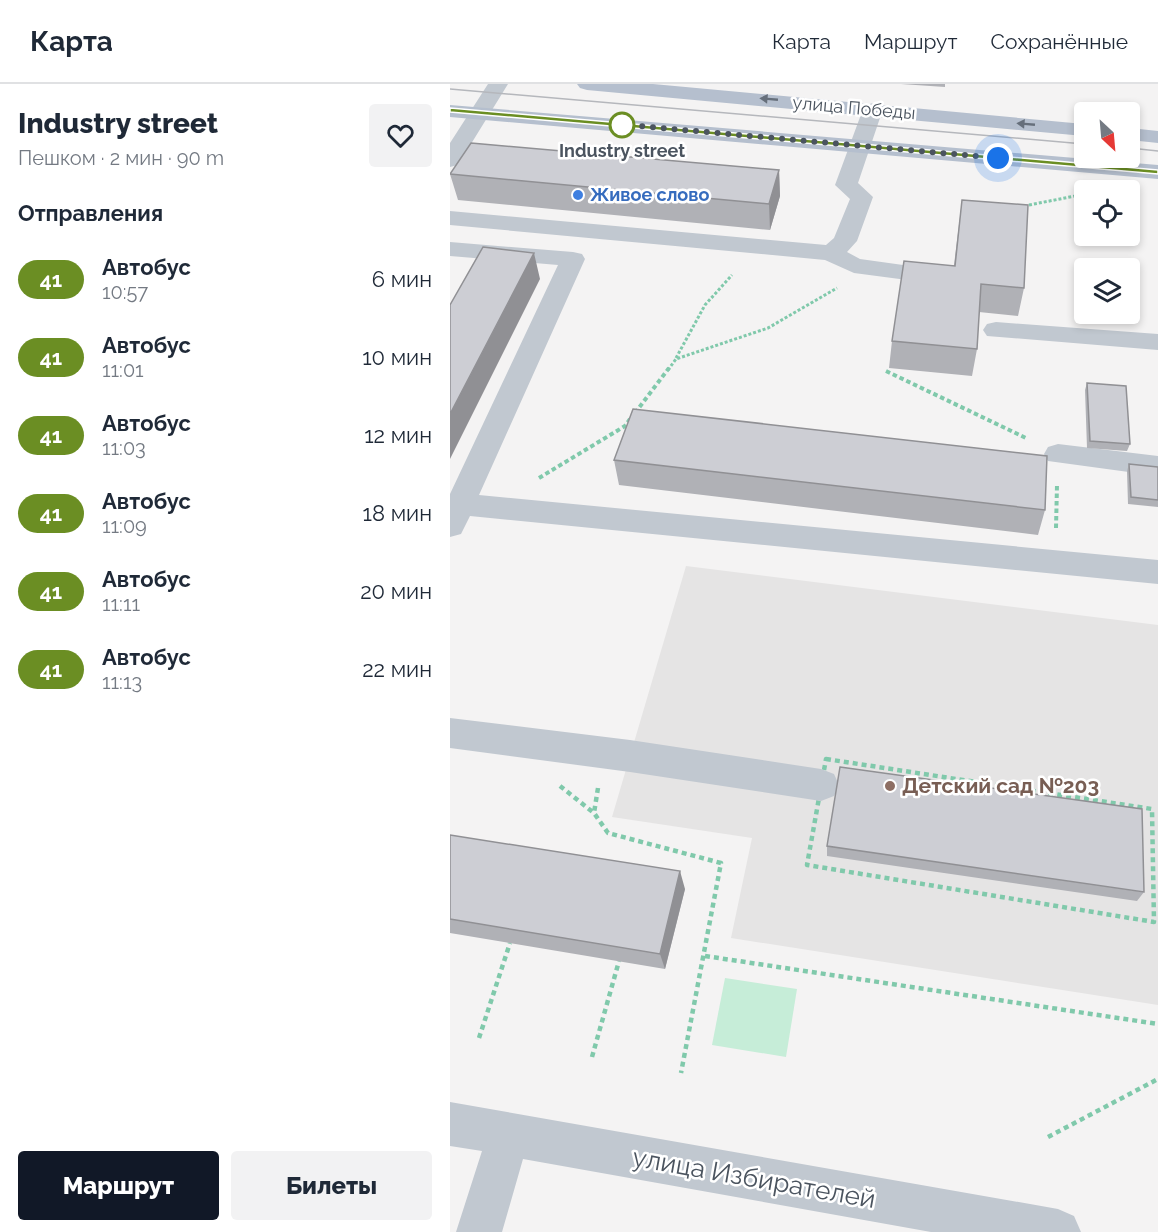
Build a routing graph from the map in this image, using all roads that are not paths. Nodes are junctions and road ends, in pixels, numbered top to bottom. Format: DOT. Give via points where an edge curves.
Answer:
graph roads {
  1 [pos="498,84"];
  2 [pos="587,84"];
  3 [pos="873,109"];
  4 [pos="450,111"];
  5 [pos="480,113"];
  6 [pos="1074,129"];
  7 [pos="1140,135"];
  8 [pos="1158,137"];
  9 [pos="860,146"];
  10 [pos="450,160"];
  11 [pos="1158,172"];
  12 [pos="450,218"];
  13 [pos="450,249"];
  14 [pos="831,253"];
  15 [pos="930,275"];
  16 [pos="996,330"];
  17 [pos="1158,342"];
  18 [pos="1058,454"];
  19 [pos="1158,466"];
  20 [pos="455,515"];
  21 [pos="1158,572"];
  22 [pos="450,733"];
  23 [pos="821,785"];
  24 [pos="450,1124"];
  25 [pos="509,1134"];
  26 [pos="479,1232"];
  27 [pos="1058,1232"];
  1 -- 5 [label="street"];
  3 -- 2 [label="main road, улица Победы, one-way"];
  6 -- 3 [label="main road, улица Победы, one-way"];
  3 -- 9 [label="street"];
  4 -- 5 [label="main road, улица Победы"];
  5 -- 9 [label="main road, улица Победы"];
  5 -- 10 [label="street"];
  7 -- 8 [label="main road"];
  9 -- 11 [label="main road, улица Победы"];
  9 -- 14 [label="street" via="846,184 862,197 845,241"];
  12 -- 14 [label="street"];
  13 -- 20 [label="street" via="573,259"];
  14 -- 15 [label="street" via="854,266"];
  16 -- 17 [label="street"];
  18 -- 19 [label="street"];
  20 -- 21 [label="street" via="493,507"];
  22 -- 23 [label="street"];
  24 -- 25 [label="street, улица Избирателей"];
  25 -- 26 [label="street"];
  25 -- 27 [label="street, улица Избирателей"];
}
